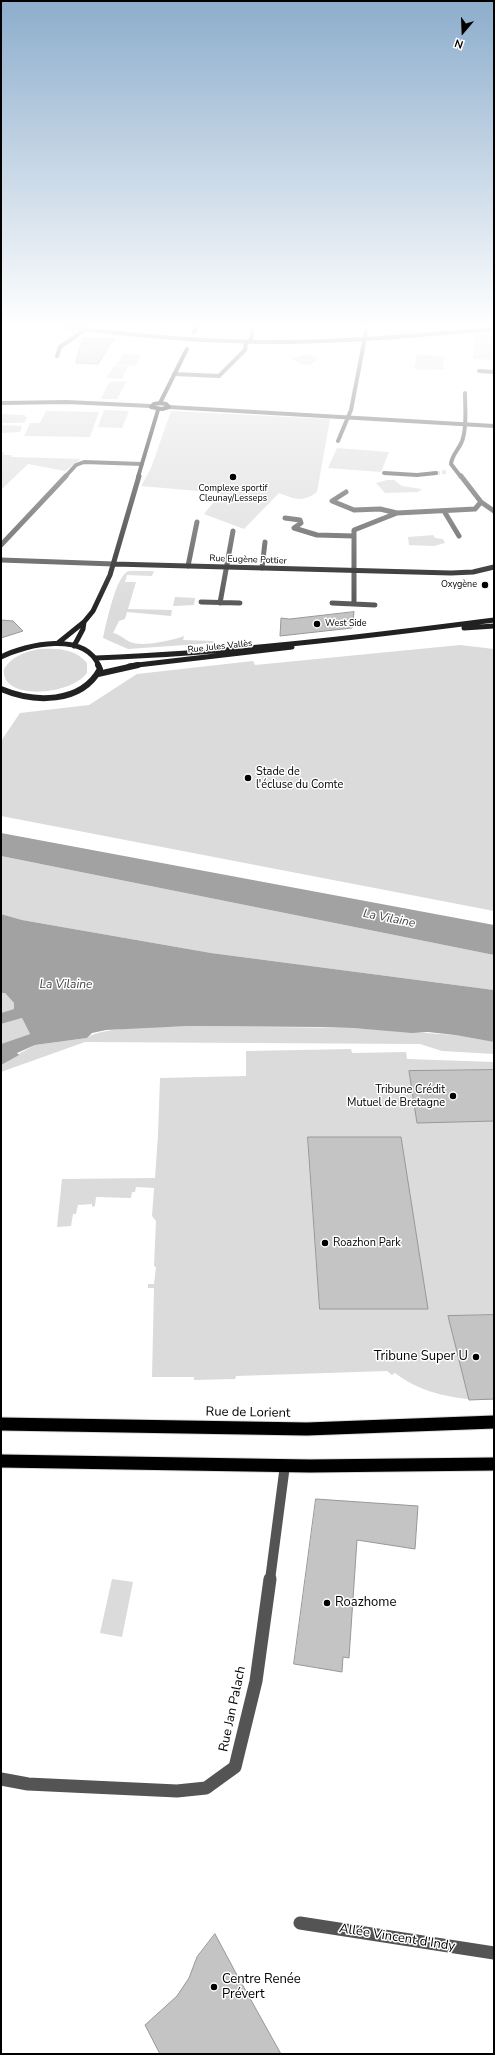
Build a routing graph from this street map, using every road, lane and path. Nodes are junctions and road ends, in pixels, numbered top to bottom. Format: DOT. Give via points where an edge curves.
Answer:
graph roads {
  1 [pos="154,423"];
  2 [pos="345,423"];
  3 [pos="429,423"];
  4 [pos="466,423"];
  5 [pos="466,426"];
  6 [pos="494,426"];
  7 [pos="338,441"];
  8 [pos="142,464"];
  9 [pos="456,471"];
  10 [pos="447,472"];
  11 [pos="384,473"];
  12 [pos="436,473"];
  13 [pos="346,492"];
  14 [pos="481,502"];
  15 [pos="444,511"];
  16 [pos="494,511"];
  17 [pos="397,514"];
  18 [pos="285,518"];
  19 [pos="197,522"];
  20 [pos="233,531"];
  21 [pos="354,536"];
  22 [pos="459,536"];
  23 [pos="265,542"];
  24 [pos="1,545"];
  25 [pos="1,560"];
  26 [pos="114,564"];
  27 [pos="188,566"];
  28 [pos="226,567"];
  29 [pos="494,567"];
  30 [pos="262,568"];
  31 [pos="353,570"];
  32 [pos="201,602"];
  33 [pos="220,602"];
  34 [pos="240,603"];
  35 [pos="332,603"];
  36 [pos="354,604"];
  37 [pos="375,605"];
  38 [pos="494,620"];
  39 [pos="84,622"];
  40 [pos="494,626"];
  41 [pos="439,628"];
  42 [pos="344,639"];
  43 [pos="58,643"];
  44 [pos="74,646"];
  45 [pos="1,657"];
  46 [pos="96,658"];
  47 [pos="98,674"];
  48 [pos="1,689"];
  49 [pos="494,1422"];
  50 [pos="1,1424"];
  51 [pos="1,1461"];
  52 [pos="494,1464"];
  53 [pos="285,1465"];
  54 [pos="1,1779"];
  55 [pos="300,1923"];
  56 [pos="494,1953"];
  1 -- 8 [label="main road"];
  2 -- 7 [label="street"];
  3 -- 5 [label="street"];
  4 -- 5 [label="street"];
  5 -- 6 [label="street"];
  5 -- 9 [label="street" via="463,442 451,457 451,464"];
  8 -- 24 [label="street" via="84,462 76,465"];
  8 -- 26 [label="main road"];
  9 -- 10 [label="street"];
  9 -- 14 [label="street"];
  11 -- 12 [label="street"];
  13 -- 17 [label="street" via="332,501 354,510 380,509"];
  14 -- 15 [label="street" via="475,509"];
  14 -- 16 [label="street"];
  15 -- 17 [label="street"];
  15 -- 22 [label="street"];
  17 -- 21 [label="street" via="354,530"];
  18 -- 21 [label="street" via="300,520 302,523 294,528 317,535"];
  19 -- 27 [label="street"];
  20 -- 28 [label="street"];
  21 -- 31 [label="street"];
  23 -- 30 [label="street"];
  25 -- 26 [label="street, Rue Eugène Pottier"];
  26 -- 27 [label="main road, Rue Eugène Pottier"];
  26 -- 39 [label="main road" via="97,605"];
  27 -- 28 [label="main road, Rue Eugène Pottier"];
  28 -- 30 [label="main road, Rue Eugène Pottier"];
  28 -- 33 [label="street"];
  29 -- 31 [label="main road, Rue Eugène Pottier" via="473,572 451,573"];
  30 -- 31 [label="main road, Rue Eugène Pottier"];
  31 -- 36 [label="street"];
  32 -- 33 [label="street"];
  33 -- 34 [label="street"];
  35 -- 36 [label="street"];
  36 -- 37 [label="street"];
  38 -- 41 [label="main road, Rue Jules Vallès"];
  39 -- 43 [label="main road"];
  39 -- 44 [label="main road"];
  40 -- 41 [label="main road, Rue Jules Vallès"];
  41 -- 42 [label="main road, Rue Jules Vallès"];
  42 -- 46 [label="main road, Rue Jules Vallès" via="169,656"];
  42 -- 47 [label="main road, Rue Jules Vallès" via="277,650 128,666"];
  43 -- 44 [label="main road"];
  43 -- 45 [label="main road" via="28,645"];
  44 -- 46 [label="main road" via="86,650"];
  46 -- 47 [label="main road" via="99,663"];
  47 -- 48 [label="main road" via="84,688 59,696 24,697"];
  49 -- 50 [label="main road, Rue de Lorient" via="307,1429"];
  51 -- 53 [label="main road"];
  52 -- 53 [label="main road"];
  53 -- 54 [label="street, Rue Jan Palach" via="256,1680 235,1766 206,1788 177,1791 28,1784"];
  55 -- 56 [label="street, Allée Vincent d'Indy"];
}
